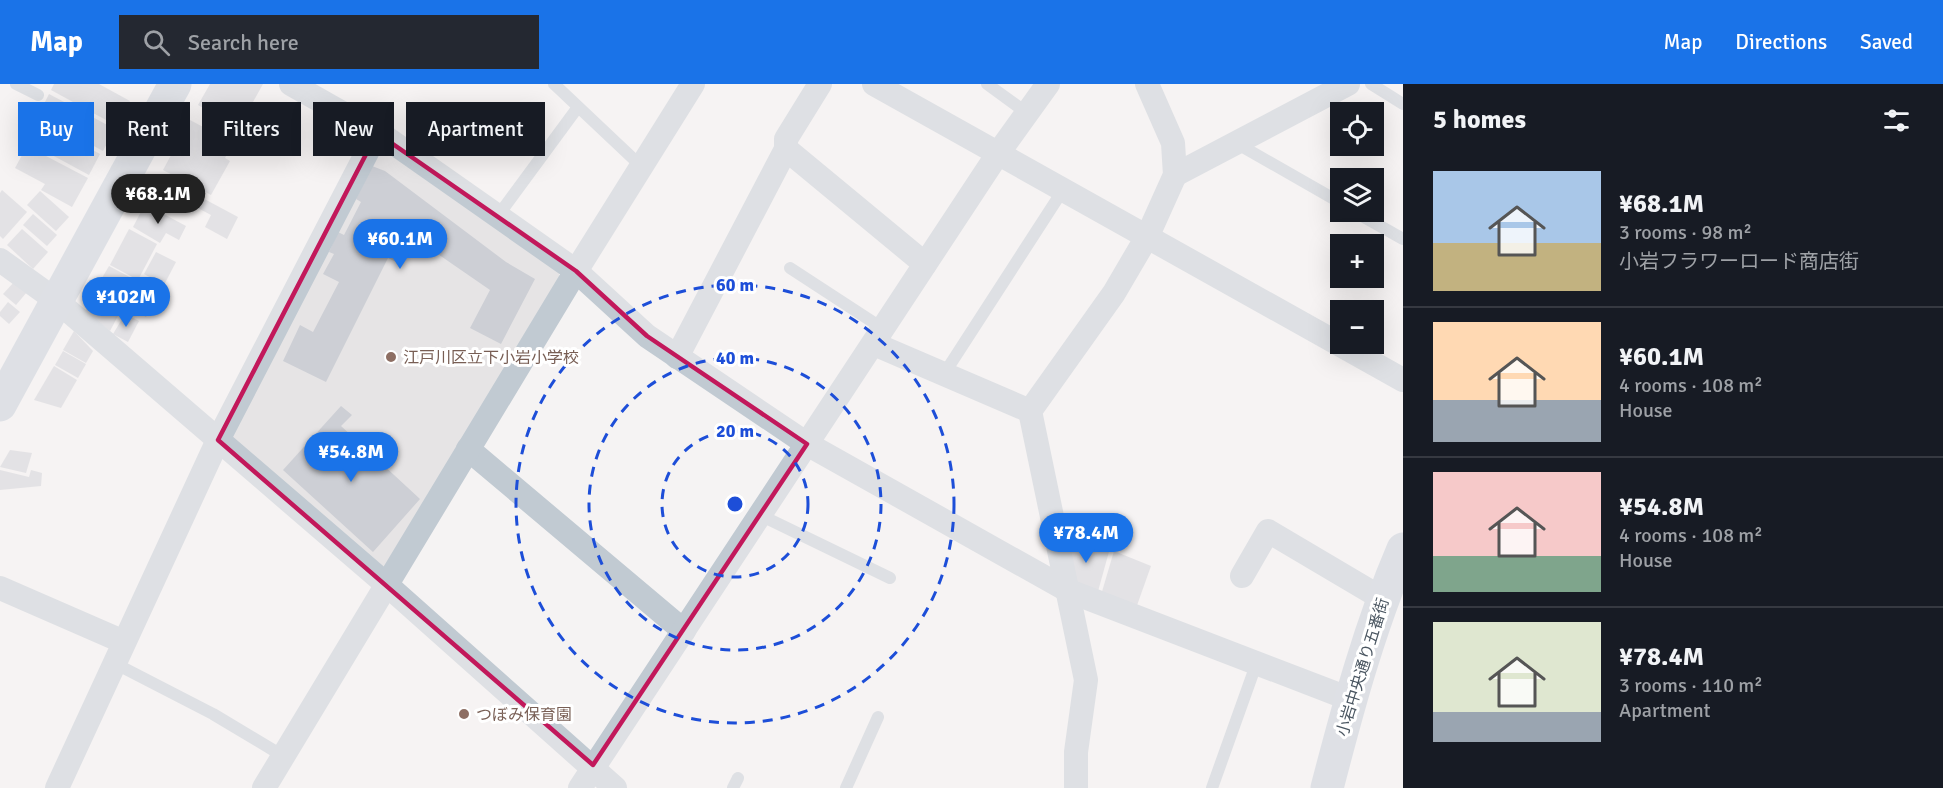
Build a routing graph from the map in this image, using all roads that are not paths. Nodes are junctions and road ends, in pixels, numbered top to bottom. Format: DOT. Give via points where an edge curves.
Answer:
graph roads {
  1 [pos="16,84"];
  2 [pos="175,84"];
  3 [pos="291,84"];
  4 [pos="554,84"];
  5 [pos="693,84"];
  6 [pos="820,84"];
  7 [pos="874,84"];
  8 [pos="987,84"];
  9 [pos="1048,84"];
  10 [pos="1147,84"];
  11 [pos="1348,84"];
  12 [pos="1371,84"];
  13 [pos="38,95"];
  14 [pos="323,102"];
  15 [pos="1403,104"];
  16 [pos="578,107"];
  17 [pos="1027,112"];
  18 [pos="1235,143"];
  19 [pos="394,145"];
  20 [pos="786,149"];
  21 [pos="999,152"];
  22 [pos="365,156"];
  23 [pos="642,166"];
  24 [pos="1175,176"];
  25 [pos="1064,190"];
  26 [pos="1330,197"];
  27 [pos="497,217"];
  28 [pos="1373,222"];
  29 [pos="1148,235"];
  30 [pos="1403,239"];
  31 [pos="0,260"];
  32 [pos="925,264"];
  33 [pos="790,268"];
  34 [pos="576,271"];
  35 [pos="57,301"];
  36 [pos="878,336"];
  37 [pos="677,357"];
  38 [pos="944,374"];
  39 [pos="1403,380"];
  40 [pos="0,405"];
  41 [pos="1030,411"];
  42 [pos="218,440"];
  43 [pos="807,444"];
  44 [pos="468,449"];
  45 [pos="762,516"];
  46 [pos="1403,549"];
  47 [pos="1242,576"];
  48 [pos="890,578"];
  49 [pos="387,585"];
  50 [pos="0,588"];
  51 [pos="1069,591"];
  52 [pos="1383,599"];
  53 [pos="684,631"];
  54 [pos="124,642"];
  55 [pos="1257,662"];
  56 [pos="114,663"];
  57 [pos="1350,699"];
  58 [pos="878,717"];
  59 [pos="284,756"];
  60 [pos="593,765"];
  61 [pos="57,788"];
  62 [pos="264,788"];
  63 [pos="580,788"];
  64 [pos="615,788"];
  65 [pos="846,788"];
  66 [pos="1076,788"];
  67 [pos="1212,788"];
  68 [pos="1327,788"];
  1 -- 13 [label="lane"];
  2 -- 35 [label="street"];
  3 -- 14 [label="street"];
  4 -- 16 [label="lane"];
  5 -- 23 [label="street"];
  6 -- 20 [label="street" via="786,139"];
  7 -- 21 [label="street"];
  8 -- 17 [label="lane"];
  9 -- 17 [label="street"];
  10 -- 24 [label="street" via="1173,143"];
  11 -- 18 [label="street"];
  12 -- 15 [label="lane"];
  16 -- 23 [label="lane"];
  16 -- 27 [label="lane"];
  17 -- 21 [label="street"];
  18 -- 24 [label="street"];
  18 -- 26 [label="lane"];
  19 -- 27 [label="street"];
  20 -- 32 [label="street"];
  20 -- 37 [label="street"];
  21 -- 25 [label="street"];
  21 -- 32 [label="street"];
  22 -- 42 [label="street"];
  23 -- 34 [label="street"];
  24 -- 29 [label="street"];
  25 -- 29 [label="street"];
  25 -- 38 [label="lane"];
  27 -- 34 [label="street"];
  28 -- 30 [label="lane"];
  29 -- 39 [label="street"];
  29 -- 41 [label="street" via="1114,293"];
  31 -- 35 [label="street"];
  32 -- 36 [label="street"];
  33 -- 36 [label="lane"];
  34 -- 37 [label="street" via="647,336"];
  34 -- 44 [label="street"];
  35 -- 40 [label="street"];
  35 -- 42 [label="street"];
  36 -- 38 [label="street"];
  36 -- 43 [label="street"];
  37 -- 43 [label="street"];
  38 -- 41 [label="street"];
  41 -- 51 [label="street"];
  42 -- 49 [label="street"];
  42 -- 54 [label="street"];
  43 -- 45 [label="street"];
  43 -- 51 [label="street"];
  44 -- 49 [label="street"];
  44 -- 53 [label="street"];
  45 -- 48 [label="lane"];
  45 -- 53 [label="street"];
  46 -- 52 [label="street, 小岩中央通り五番街"];
  47 -- 52 [label="street" via="1268,531"];
  49 -- 59 [label="street"];
  49 -- 60 [label="street"];
  50 -- 54 [label="street"];
  51 -- 55 [label="street"];
  51 -- 66 [label="street" via="1086,680 1076,752"];
  52 -- 57 [label="street, 小岩中央通り五番街"];
  53 -- 60 [label="street"];
  54 -- 56 [label="street"];
  55 -- 57 [label="street"];
  55 -- 67 [label="lane"];
  56 -- 59 [label="lane"];
  56 -- 61 [label="street"];
  57 -- 68 [label="street, 小岩中央通り五番街"];
  58 -- 65 [label="lane"];
  59 -- 62 [label="street"];
  60 -- 63 [label="street"];
  60 -- 64 [label="street"];
}
